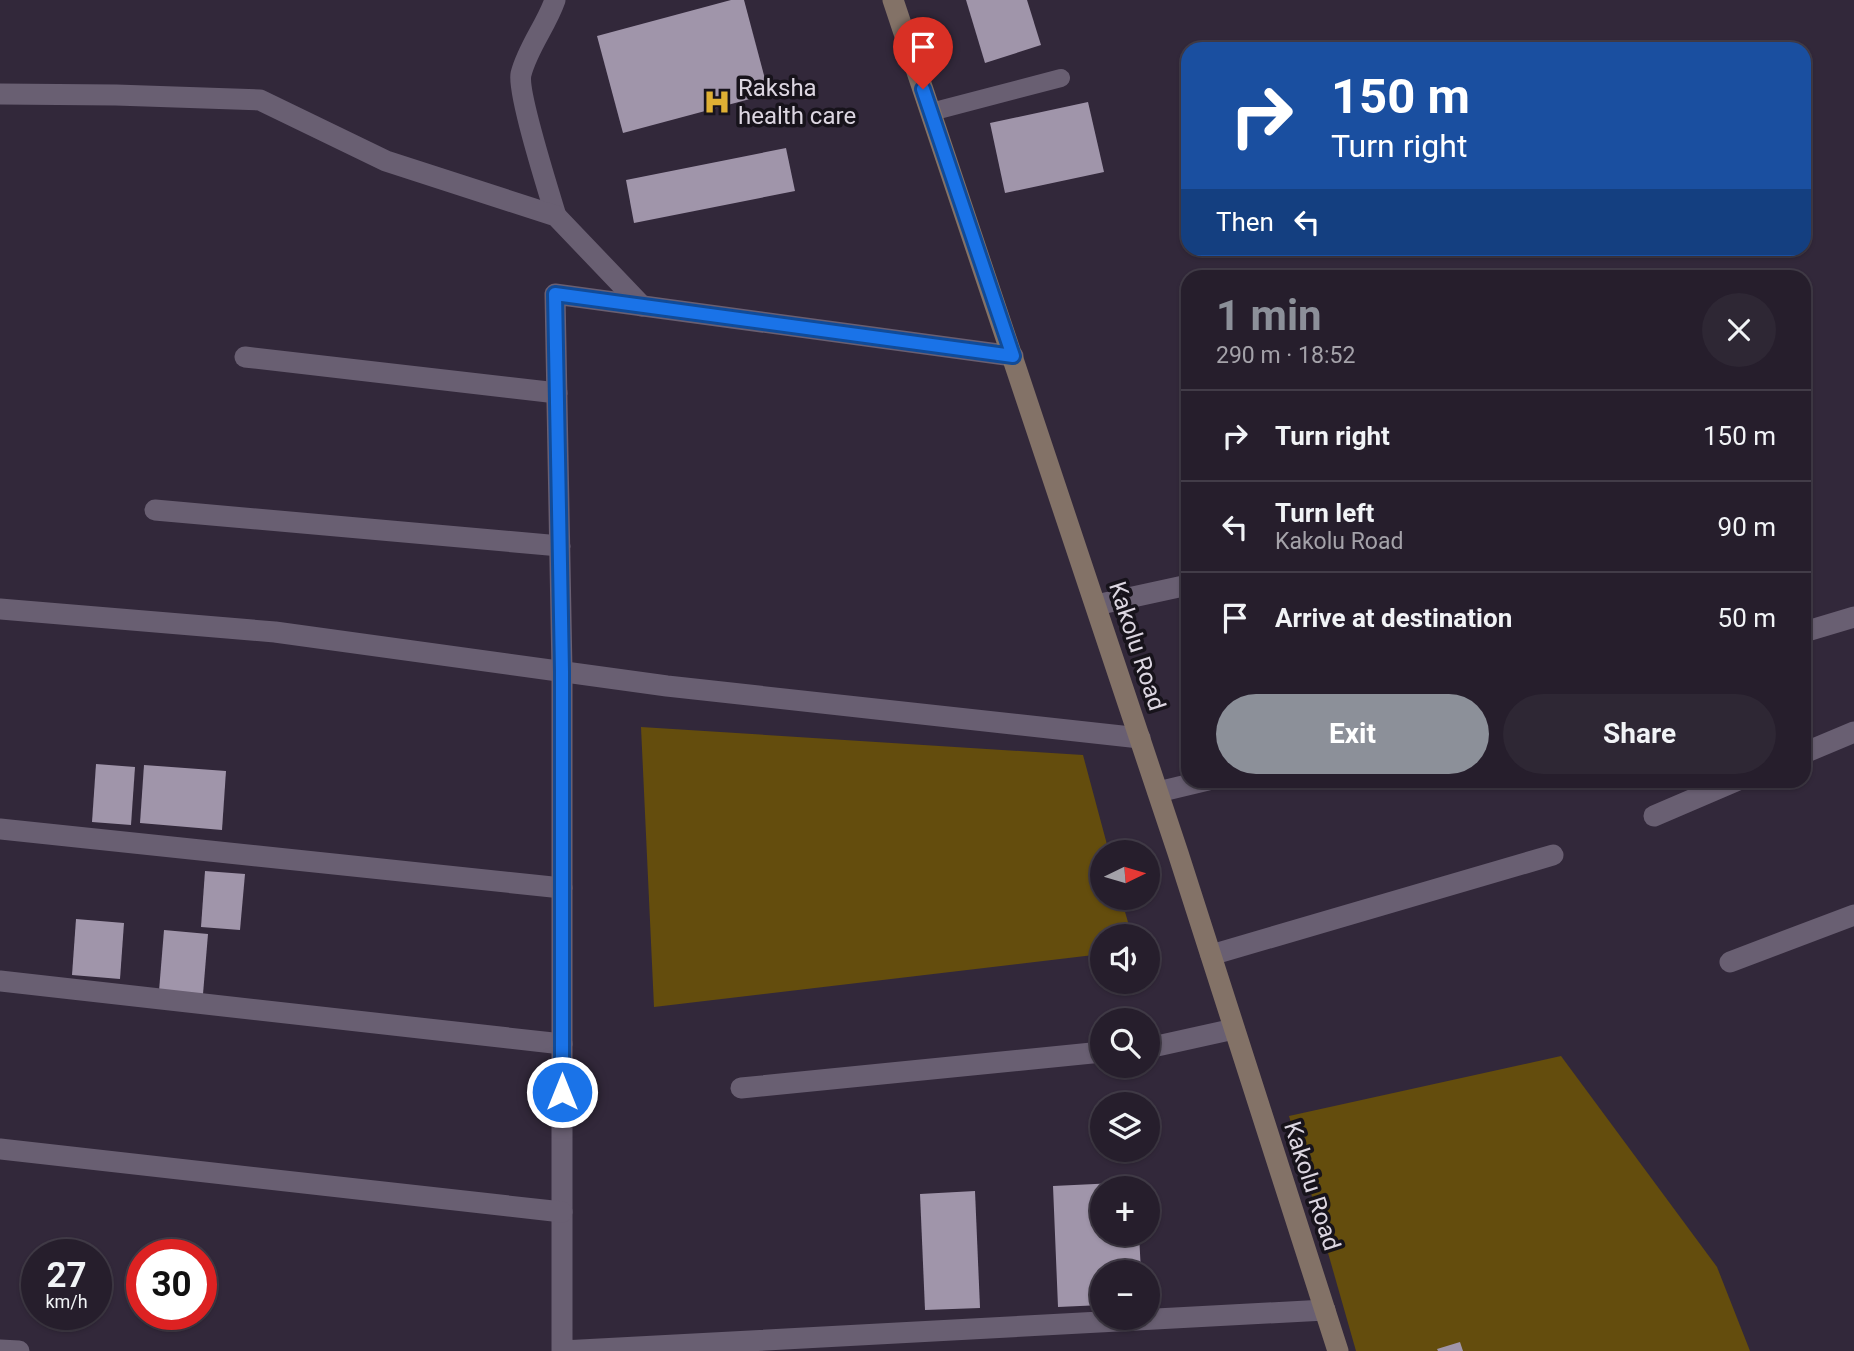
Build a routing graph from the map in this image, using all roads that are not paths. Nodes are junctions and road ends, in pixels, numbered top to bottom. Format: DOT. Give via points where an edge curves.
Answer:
graph roads {
  1 [pos="555,0"];
  2 [pos="893,0"];
  3 [pos="1061,78"];
  4 [pos="0,94"];
  5 [pos="931,112"];
  6 [pos="556,216"];
  7 [pos="642,306"];
  8 [pos="1013,356"];
  9 [pos="245,357"];
  10 [pos="557,393"];
  11 [pos="155,510"];
  12 [pos="560,546"];
  13 [pos="1181,587"];
  14 [pos="1096,605"];
  15 [pos="0,609"];
  16 [pos="1854,617"];
  17 [pos="1811,630"];
  18 [pos="562,671"];
  19 [pos="1854,732"];
  20 [pos="1140,738"];
  21 [pos="1811,750"];
  22 [pos="1181,786"];
  23 [pos="1719,788"];
  24 [pos="1158,792"];
  25 [pos="1654,816"];
  26 [pos="0,829"];
  27 [pos="1553,855"];
  28 [pos="562,888"];
  29 [pos="1854,915"];
  30 [pos="1211,955"];
  31 [pos="1730,962"];
  32 [pos="0,981"];
  33 [pos="1234,1029"];
  34 [pos="562,1044"];
  35 [pos="1160,1045"];
  36 [pos="1090,1053"];
  37 [pos="741,1088"];
  38 [pos="0,1149"];
  39 [pos="562,1212"];
  40 [pos="1325,1310"];
  41 [pos="0,1350"];
  42 [pos="19,1351"];
  43 [pos="560,1351"];
  44 [pos="1338,1351"];
  1 -- 6 [label="street" via="520,78"];
  2 -- 5 [label="main road, Kakolu Road"];
  3 -- 5 [label="lane"];
  4 -- 6 [label="street" via="260,100 386,161"];
  5 -- 8 [label="main road, Kakolu Road"];
  6 -- 7 [label="street"];
  7 -- 8 [label="street"];
  7 -- 10 [label="street" via="555,294"];
  8 -- 14 [label="main road, Kakolu Road"];
  9 -- 10 [label="street"];
  10 -- 12 [label="street"];
  11 -- 12 [label="street"];
  12 -- 18 [label="street"];
  13 -- 14 [label="street"];
  14 -- 20 [label="main road, Kakolu Road"];
  15 -- 18 [label="street" via="275,632"];
  16 -- 17 [label="street"];
  18 -- 20 [label="street"];
  18 -- 28 [label="street"];
  19 -- 21 [label="street"];
  20 -- 24 [label="main road, Kakolu Road"];
  22 -- 24 [label="street"];
  23 -- 25 [label="street"];
  24 -- 30 [label="main road, Kakolu Road"];
  26 -- 28 [label="street"];
  27 -- 30 [label="street"];
  28 -- 34 [label="street"];
  29 -- 31 [label="street"];
  30 -- 33 [label="main road, Kakolu Road"];
  32 -- 34 [label="street"];
  33 -- 35 [label="street"];
  33 -- 40 [label="main road, Kakolu Road"];
  34 -- 39 [label="street"];
  36 -- 37 [label="street"];
  38 -- 39 [label="street"];
  39 -- 43 [label="street"];
  40 -- 43 [label="street"];
  40 -- 44 [label="main road, Kakolu Road"];
  41 -- 42 [label="street"];
}
